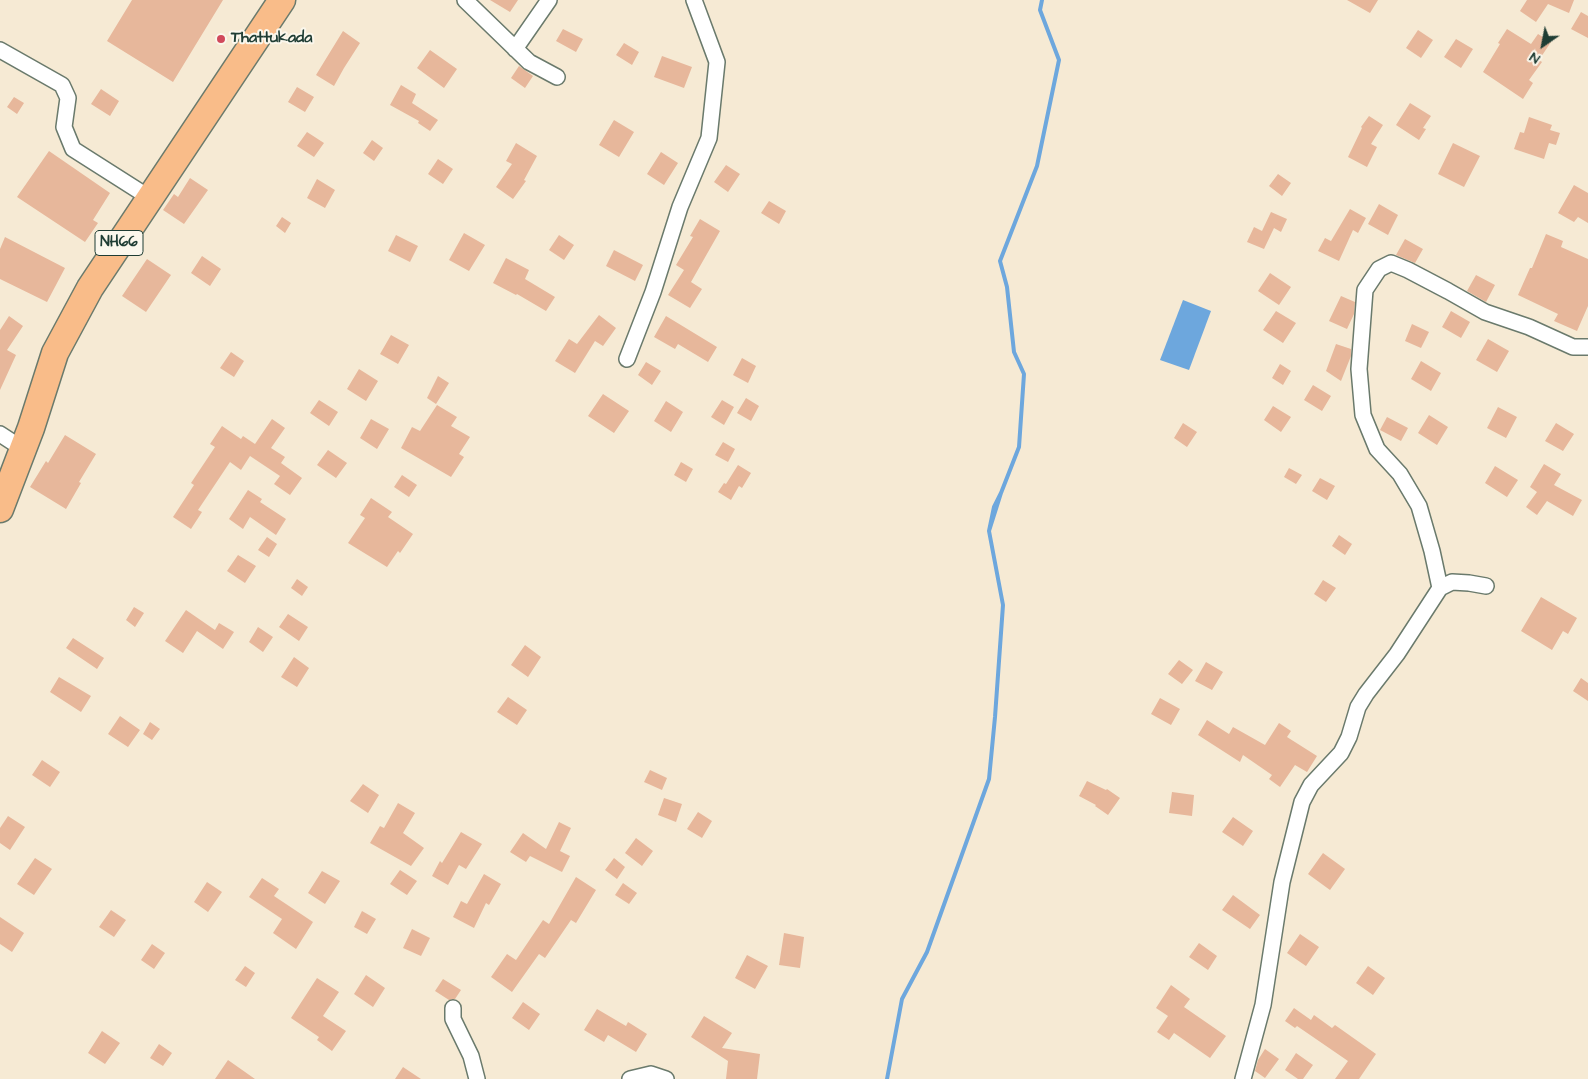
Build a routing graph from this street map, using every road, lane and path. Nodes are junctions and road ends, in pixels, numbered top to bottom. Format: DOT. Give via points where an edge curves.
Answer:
graph roads {
  1 [pos="282,0"];
  2 [pos="465,0"];
  3 [pos="549,0"];
  4 [pos="694,0"];
  5 [pos="515,49"];
  6 [pos="0,50"];
  7 [pos="557,77"];
  8 [pos="150,198"];
  9 [pos="1588,347"];
  10 [pos="627,359"];
  11 [pos="0,434"];
  12 [pos="23,449"];
  13 [pos="0,509"];
  14 [pos="1486,586"];
  15 [pos="1440,588"];
  16 [pos="452,1008"];
  17 [pos="477,1079"];
  18 [pos="630,1079"];
  19 [pos="666,1079"];
  20 [pos="1243,1079"];
  1 -- 8 [label="highway, NH66"];
  2 -- 5 [label="street"];
  3 -- 5 [label="street"];
  4 -- 10 [label="street" via="717,62 709,138 680,207"];
  5 -- 7 [label="street" via="529,62"];
  6 -- 8 [label="street" via="62,85 68,98 64,127 73,149"];
  8 -- 12 [label="highway, NH66" via="90,288 56,353"];
  9 -- 15 [label="street" via="1573,347 1485,312 1391,263 1379,269 1365,290 1359,369 1363,415 1377,449 1400,474 1419,506"];
  11 -- 12 [label="street"];
  12 -- 13 [label="highway, NH66"];
  14 -- 15 [label="street" via="1452,582"];
  15 -- 20 [label="street" via="1358,707 1341,753 1311,785 1302,802 1282,882 1263,1005"];
  16 -- 17 [label="street" via="453,1020"];
  18 -- 19 [label="street" via="651,1074"];
}
